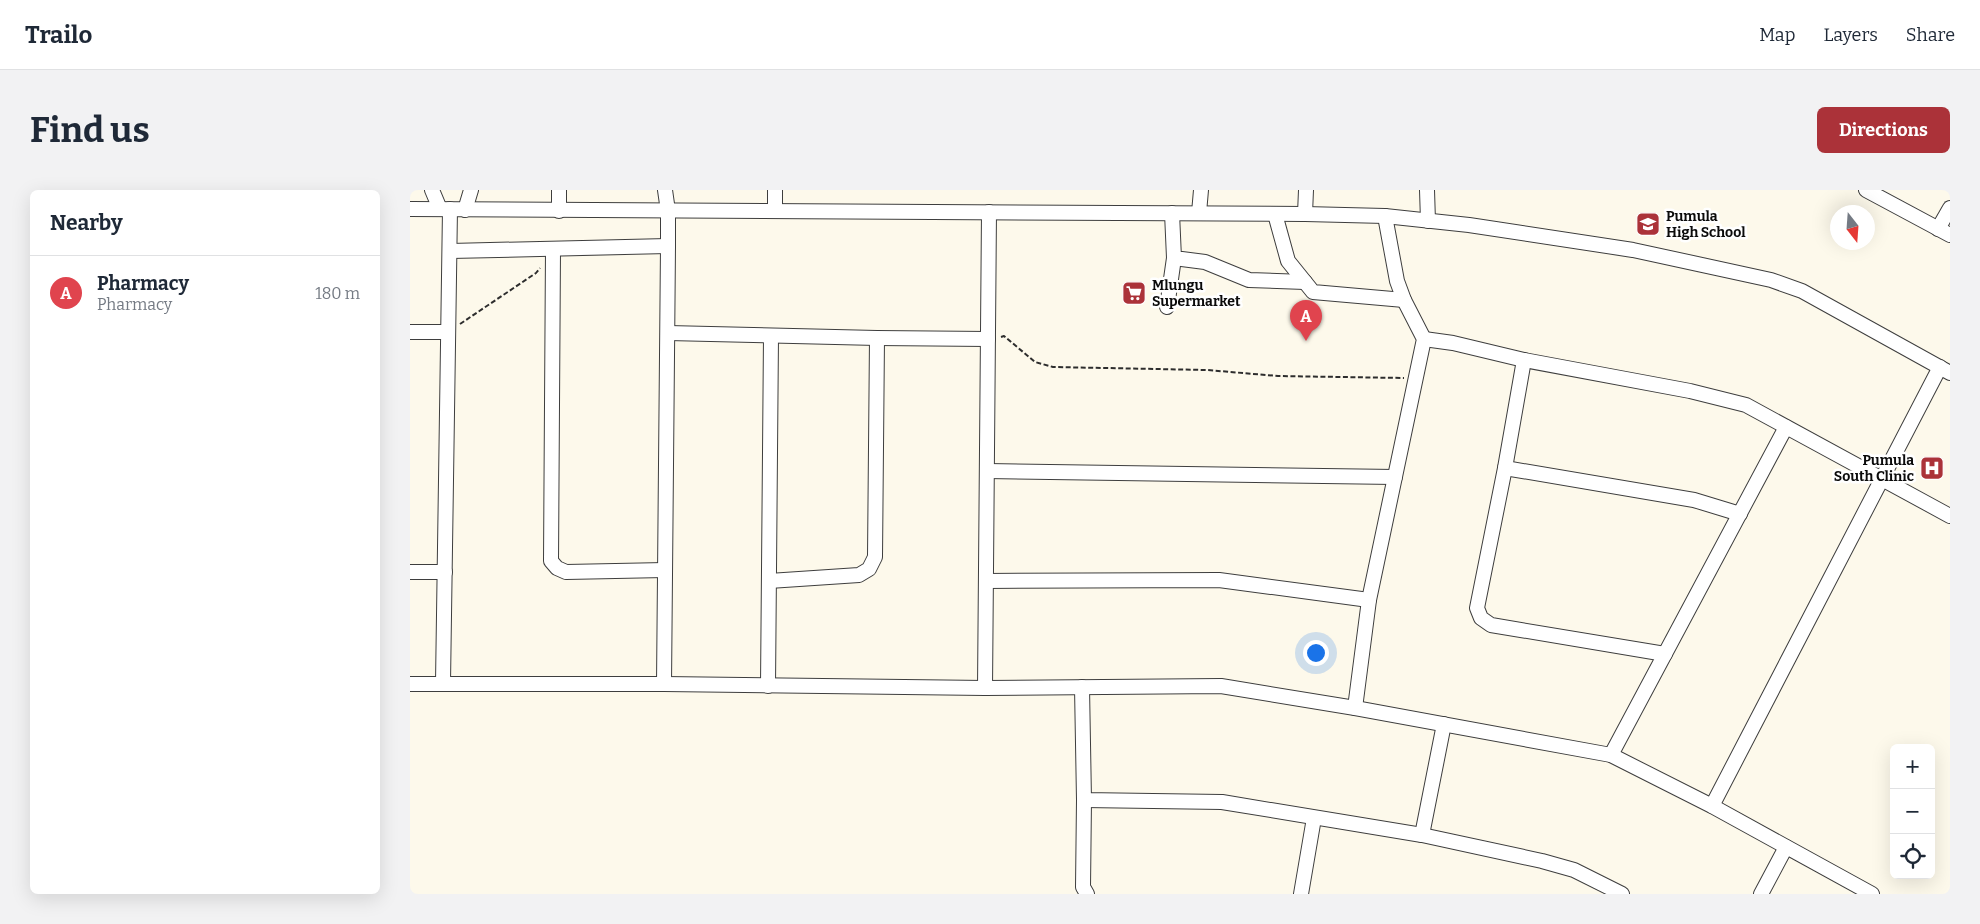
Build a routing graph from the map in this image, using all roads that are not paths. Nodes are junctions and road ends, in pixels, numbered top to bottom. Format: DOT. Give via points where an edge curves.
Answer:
graph roads {
  1 [pos="432,190"];
  2 [pos="471,190"];
  3 [pos="559,190"];
  4 [pos="665,190"];
  5 [pos="775,190"];
  6 [pos="1201,190"];
  7 [pos="1306,190"];
  8 [pos="1426,190"];
  9 [pos="1866,190"];
  10 [pos="1950,208"];
  11 [pos="410,209"];
  12 [pos="445,209"];
  13 [pos="466,210"];
  14 [pos="559,211"];
  15 [pos="668,211"];
  16 [pos="775,211"];
  17 [pos="988,212"];
  18 [pos="1172,213"];
  19 [pos="1199,213"];
  20 [pos="1276,214"];
  21 [pos="1305,214"];
  22 [pos="1385,216"];
  23 [pos="1428,221"];
  24 [pos="1944,232"];
  25 [pos="668,246"];
  26 [pos="553,250"];
  27 [pos="450,251"];
  28 [pos="1174,258"];
  29 [pos="1305,282"];
  30 [pos="1404,300"];
  31 [pos="1167,307"];
  32 [pos="410,332"];
  33 [pos="448,332"];
  34 [pos="668,333"];
  35 [pos="771,336"];
  36 [pos="877,338"];
  37 [pos="988,339"];
  38 [pos="1424,339"];
  39 [pos="1524,360"];
  40 [pos="1945,370"];
  41 [pos="1786,428"];
  42 [pos="1505,468"];
  43 [pos="987,471"];
  44 [pos="1395,477"];
  45 [pos="1883,479"];
  46 [pos="1740,514"];
  47 [pos="1950,516"];
  48 [pos="665,570"];
  49 [pos="410,572"];
  50 [pos="445,572"];
  51 [pos="769,581"];
  52 [pos="986,581"];
  53 [pos="1369,600"];
  54 [pos="1665,654"];
  55 [pos="410,684"];
  56 [pos="444,684"];
  57 [pos="664,684"];
  58 [pos="768,686"];
  59 [pos="1082,687"];
  60 [pos="985,688"];
  61 [pos="1355,708"];
  62 [pos="1444,724"];
  63 [pos="1611,755"];
  64 [pos="1084,800"];
  65 [pos="1712,806"];
  66 [pos="1314,818"];
  67 [pos="1422,835"];
  68 [pos="1786,846"];
  69 [pos="1599,889"];
  70 [pos="1087,894"];
  71 [pos="1300,894"];
  72 [pos="1622,894"];
  73 [pos="1761,894"];
  74 [pos="1872,894"];
  1 -- 12 [label="street"];
  2 -- 13 [label="street"];
  3 -- 14 [label="street"];
  4 -- 15 [label="street"];
  5 -- 16 [label="street"];
  6 -- 19 [label="street"];
  7 -- 21 [label="street"];
  8 -- 23 [label="street"];
  9 -- 24 [label="street"];
  10 -- 24 [label="street"];
  11 -- 12 [label="street"];
  12 -- 13 [label="street"];
  12 -- 27 [label="street"];
  13 -- 14 [label="street"];
  14 -- 15 [label="street"];
  15 -- 16 [label="street"];
  15 -- 25 [label="street"];
  16 -- 17 [label="street"];
  17 -- 18 [label="street"];
  17 -- 37 [label="street"];
  18 -- 19 [label="street"];
  18 -- 28 [label="street"];
  19 -- 20 [label="street"];
  20 -- 21 [label="street"];
  20 -- 29 [label="street" via="1288,261"];
  21 -- 22 [label="street"];
  22 -- 23 [label="street"];
  22 -- 30 [label="street" via="1397,281"];
  23 -- 40 [label="street" via="1633,250 1771,280 1802,291"];
  25 -- 26 [label="street"];
  25 -- 34 [label="street"];
  26 -- 27 [label="street"];
  26 -- 48 [label="street" via="551,561 566,572"];
  27 -- 33 [label="street"];
  28 -- 29 [label="street" via="1205,262 1249,280"];
  28 -- 31 [label="street"];
  29 -- 30 [label="street" via="1314,292"];
  30 -- 38 [label="street"];
  32 -- 33 [label="street"];
  33 -- 50 [label="street"];
  34 -- 35 [label="street"];
  34 -- 48 [label="street"];
  35 -- 36 [label="street"];
  35 -- 51 [label="street"];
  36 -- 37 [label="street"];
  36 -- 51 [label="street" via="874,557 868,570 859,575"];
  37 -- 43 [label="street"];
  38 -- 39 [label="street"];
  38 -- 44 [label="street"];
  39 -- 41 [label="street" via="1690,391 1746,406"];
  39 -- 42 [label="street"];
  40 -- 45 [label="street"];
  41 -- 45 [label="street"];
  41 -- 46 [label="street"];
  42 -- 46 [label="street" via="1694,500"];
  42 -- 54 [label="street" via="1477,608 1481,618 1492,625"];
  43 -- 44 [label="street"];
  43 -- 52 [label="street"];
  44 -- 53 [label="street"];
  45 -- 47 [label="street"];
  45 -- 65 [label="street"];
  46 -- 54 [label="street"];
  48 -- 57 [label="street"];
  49 -- 50 [label="street"];
  50 -- 56 [label="street"];
  51 -- 58 [label="street"];
  52 -- 53 [label="street" via="1219,580"];
  52 -- 60 [label="street"];
  53 -- 61 [label="street"];
  54 -- 63 [label="street"];
  55 -- 56 [label="street"];
  56 -- 57 [label="street"];
  57 -- 58 [label="street"];
  58 -- 60 [label="street"];
  59 -- 60 [label="street"];
  59 -- 61 [label="street" via="1221,686"];
  59 -- 64 [label="street"];
  61 -- 62 [label="street"];
  62 -- 63 [label="street"];
  62 -- 67 [label="street"];
  63 -- 65 [label="street"];
  64 -- 66 [label="street" via="1222,802"];
  64 -- 70 [label="street" via="1083,888"];
  65 -- 68 [label="street"];
  66 -- 67 [label="street"];
  66 -- 71 [label="street"];
  67 -- 69 [label="street" via="1574,870"];
  68 -- 73 [label="street"];
  68 -- 74 [label="street"];
  69 -- 72 [label="street"];
}
